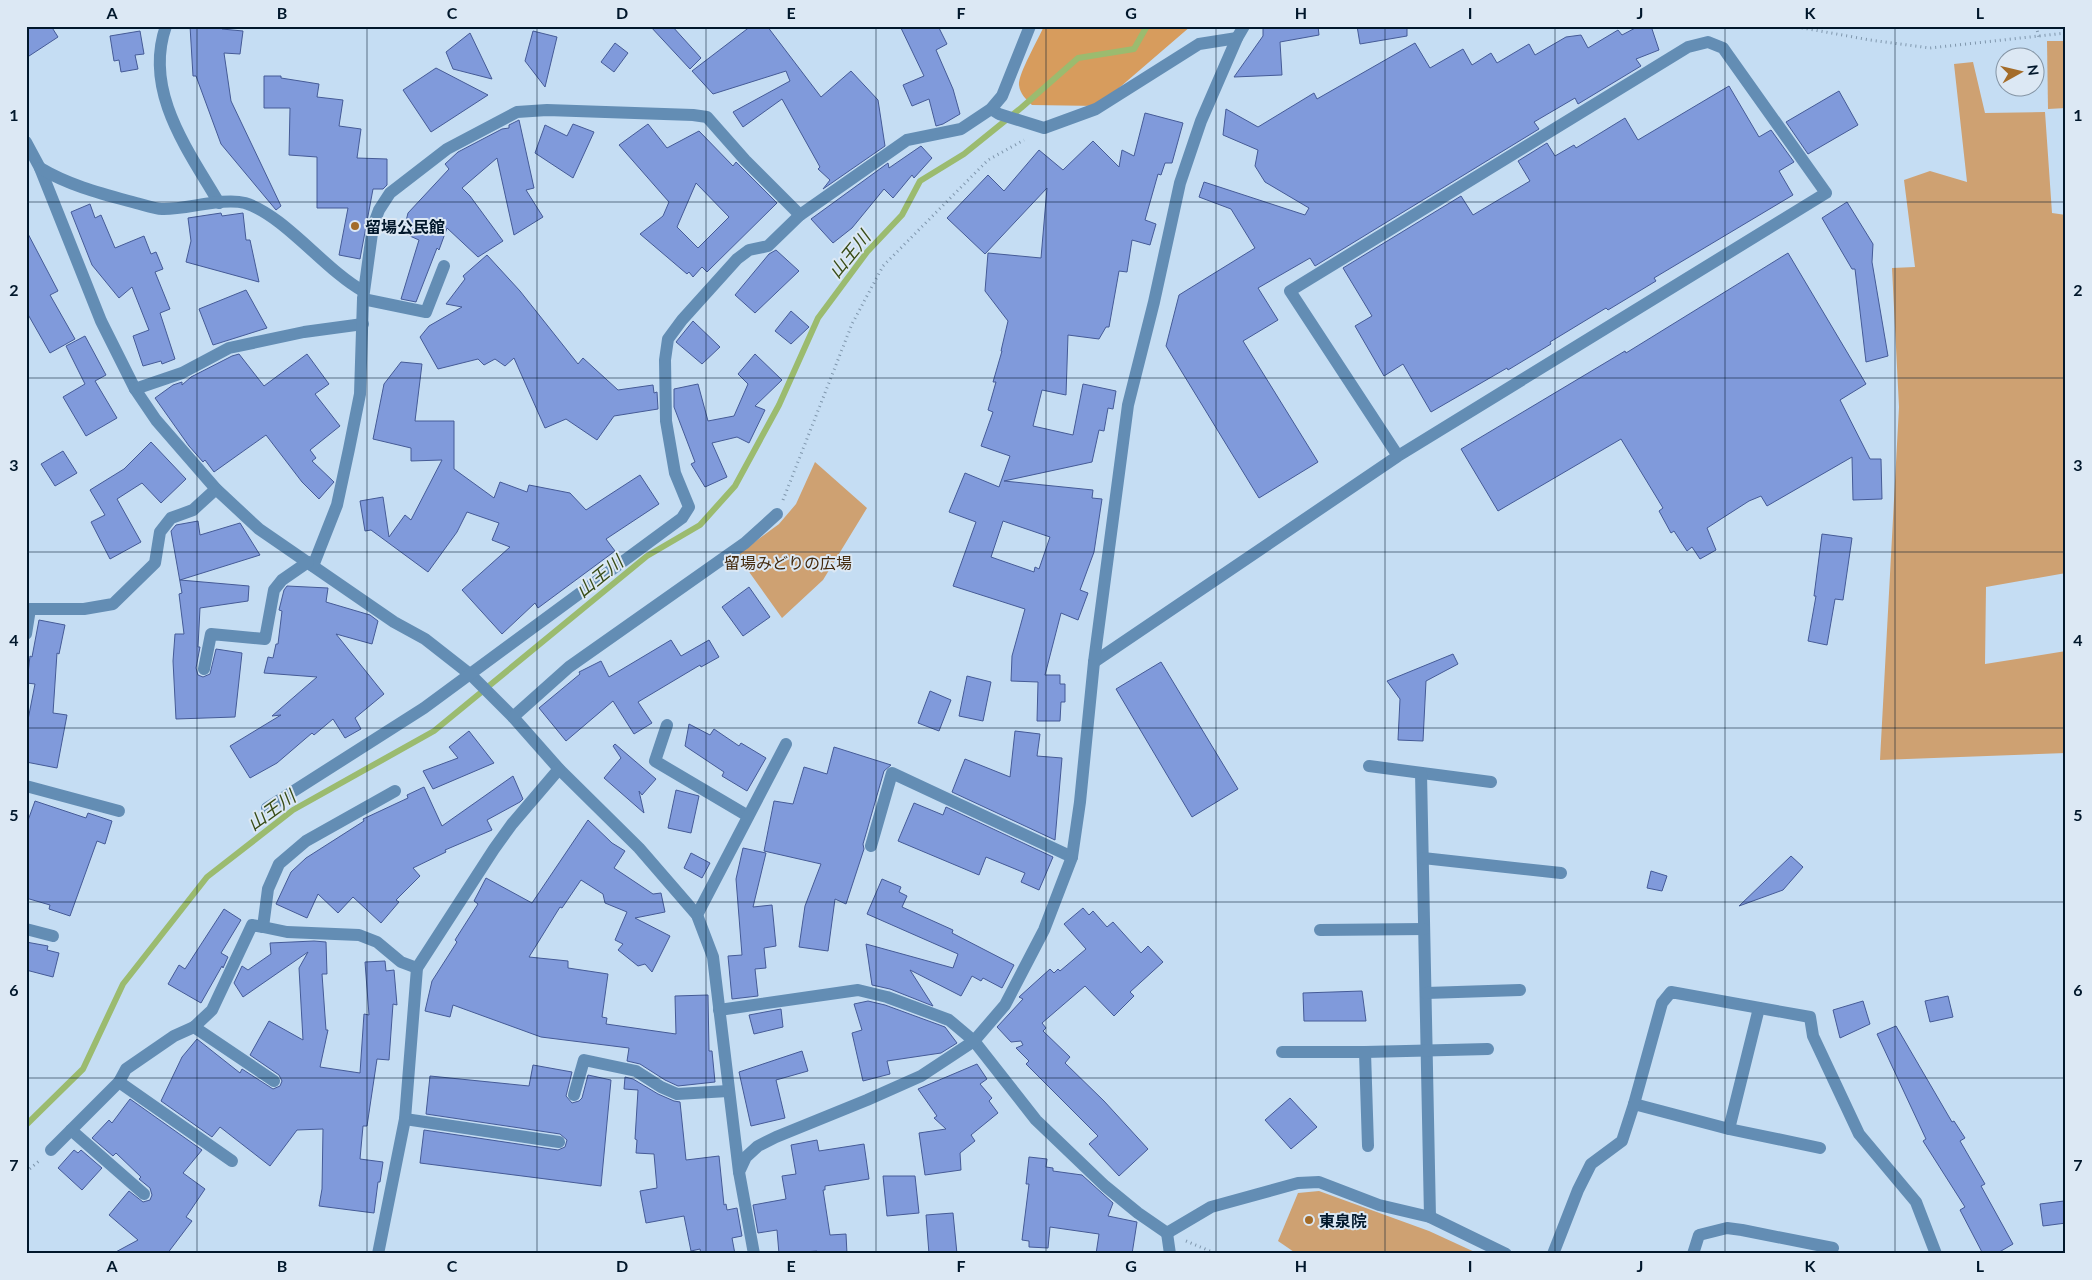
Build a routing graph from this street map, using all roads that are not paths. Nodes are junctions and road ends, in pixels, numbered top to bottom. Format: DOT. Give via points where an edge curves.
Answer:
graph roads {
  1 [pos="166,26"];
  2 [pos="1030,26"];
  3 [pos="1244,26"];
  4 [pos="1237,38"];
  5 [pos="995,111"];
  6 [pos="26,142"];
  7 [pos="40,168"];
  8 [pos="219,203"];
  9 [pos="800,215"];
  10 [pos="444,266"];
  11 [pos="363,295"];
  12 [pos="363,324"];
  13 [pos="136,389"];
  14 [pos="1398,456"];
  15 [pos="216,489"];
  16 [pos="777,514"];
  17 [pos="310,564"];
  18 [pos="26,634"];
  19 [pos="1094,662"];
  20 [pos="204,669"];
  21 [pos="471,675"];
  22 [pos="513,717"];
  23 [pos="667,725"];
  24 [pos="786,744"];
  25 [pos="1368,766"];
  26 [pos="559,769"];
  27 [pos="1421,773"];
  28 [pos="1491,782"];
  29 [pos="26,786"];
  30 [pos="395,791"];
  31 [pos="267,808"];
  32 [pos="119,811"];
  33 [pos="748,816"];
  34 [pos="870,846"];
  35 [pos="1072,857"];
  36 [pos="1423,858"];
  37 [pos="1561,873"];
  38 [pos="697,915"];
  39 [pos="263,927"];
  40 [pos="26,929"];
  41 [pos="1424,929"];
  42 [pos="1320,930"];
  43 [pos="53,936"];
  44 [pos="417,968"];
  45 [pos="1520,990"];
  46 [pos="1426,993"];
  47 [pos="1759,1008"];
  48 [pos="720,1010"];
  49 [pos="194,1027"];
  50 [pos="974,1041"];
  51 [pos="1488,1049"];
  52 [pos="1427,1051"];
  53 [pos="1282,1052"];
  54 [pos="1365,1052"];
  55 [pos="274,1080"];
  56 [pos="118,1082"];
  57 [pos="728,1091"];
  58 [pos="574,1094"];
  59 [pos="1634,1104"];
  60 [pos="405,1120"];
  61 [pos="1729,1129"];
  62 [pos="71,1130"];
  63 [pos="558,1142"];
  64 [pos="1368,1146"];
  65 [pos="1820,1148"];
  66 [pos="51,1150"];
  67 [pos="232,1161"];
  68 [pos="739,1172"];
  69 [pos="144,1194"];
  70 [pos="1430,1217"];
  71 [pos="1167,1233"];
  72 [pos="1833,1248"];
  73 [pos="378,1254"];
  74 [pos="754,1254"];
  75 [pos="1170,1254"];
  76 [pos="1506,1254"];
  77 [pos="1553,1254"];
  78 [pos="1692,1254"];
  79 [pos="1936,1254"];
  1 -- 8 [label="street" via="161,40 163,97 175,126"];
  2 -- 5 [label="street"];
  3 -- 4 [label="street"];
  4 -- 5 [label="street" via="1198,44 1096,109 1044,128"];
  4 -- 19 [label="street" via="1201,121 1180,183 1128,405"];
  5 -- 9 [label="street" via="962,129 907,140"];
  6 -- 7 [label="street"];
  7 -- 8 [label="street" via="60,180 162,209"];
  7 -- 13 [label="street" via="100,321"];
  8 -- 11 [label="street" via="244,203 258,209"];
  9 -- 11 [label="street" via="707,118 692,115 516,112 447,149 390,193 378,210 373,226"];
  9 -- 21 [label="street" via="768,246 749,250 737,259 668,339 666,421 675,473 689,507 682,518"];
  10 -- 11 [label="street" via="426,312"];
  11 -- 12 [label="street"];
  12 -- 13 [label="street" via="304,332 229,348 182,373"];
  12 -- 17 [label="street" via="360,394 349,449 336,505"];
  13 -- 15 [label="street" via="156,420"];
  14 -- 14 [label="street" via="1290,291 1688,46 1708,42 1723,48 1826,193"];
  14 -- 19 [label="street"];
  15 -- 17 [label="street" via="259,529"];
  15 -- 18 [label="street" via="193,510 171,518 160,532 155,563 113,604 84,609 30,609"];
  16 -- 22 [label="street" via="738,548 569,667"];
  17 -- 20 [label="street" via="282,580 274,590 265,639 211,634"];
  17 -- 21 [label="street" via="394,622 425,639"];
  19 -- 35 [label="street"];
  21 -- 22 [label="street"];
  21 -- 31 [label="street"];
  22 -- 26 [label="street"];
  23 -- 33 [label="street" via="655,761"];
  24 -- 33 [label="street"];
  25 -- 27 [label="street"];
  26 -- 38 [label="street" via="639,848"];
  26 -- 44 [label="street" via="494,849"];
  27 -- 28 [label="street"];
  27 -- 36 [label="street"];
  29 -- 32 [label="street"];
  30 -- 39 [label="street" via="306,841 279,864 268,889"];
  33 -- 38 [label="street"];
  34 -- 35 [label="street" via="892,773"];
  35 -- 50 [label="street" via="1044,930 1005,1005"];
  36 -- 37 [label="street"];
  36 -- 41 [label="street"];
  38 -- 48 [label="street" via="713,957"];
  39 -- 44 [label="street" via="287,932 359,936 377,942 400,962"];
  39 -- 49 [label="street" via="252,925 212,1010"];
  40 -- 43 [label="street"];
  41 -- 42 [label="street"];
  41 -- 46 [label="street"];
  44 -- 60 [label="street"];
  45 -- 46 [label="street"];
  46 -- 52 [label="street"];
  47 -- 59 [label="street" via="1671,992 1662,1003"];
  47 -- 61 [label="street"];
  47 -- 79 [label="street" via="1810,1017 1813,1036 1859,1134 1916,1202"];
  48 -- 50 [label="street" via="858,990 888,997 949,1020"];
  48 -- 57 [label="street"];
  49 -- 55 [label="street"];
  49 -- 56 [label="street" via="174,1036 126,1069"];
  50 -- 68 [label="street" via="921,1076 764,1143 743,1160"];
  50 -- 71 [label="street" via="1036,1120 1105,1186"];
  51 -- 52 [label="street"];
  52 -- 54 [label="street"];
  52 -- 70 [label="street"];
  53 -- 54 [label="street"];
  54 -- 64 [label="street"];
  56 -- 62 [label="street"];
  56 -- 67 [label="street"];
  57 -- 58 [label="street" via="677,1094 636,1071 584,1060"];
  57 -- 68 [label="street"];
  59 -- 61 [label="street"];
  59 -- 77 [label="street" via="1622,1141 1591,1164"];
  60 -- 63 [label="street"];
  60 -- 73 [label="street"];
  61 -- 65 [label="street"];
  62 -- 66 [label="street"];
  62 -- 69 [label="street"];
  68 -- 74 [label="street"];
  70 -- 71 [label="street" via="1379,1205 1319,1182 1298,1183 1212,1207"];
  70 -- 76 [label="street"];
  71 -- 75 [label="street"];
  72 -- 78 [label="street" via="1727,1228 1699,1235"];
}
